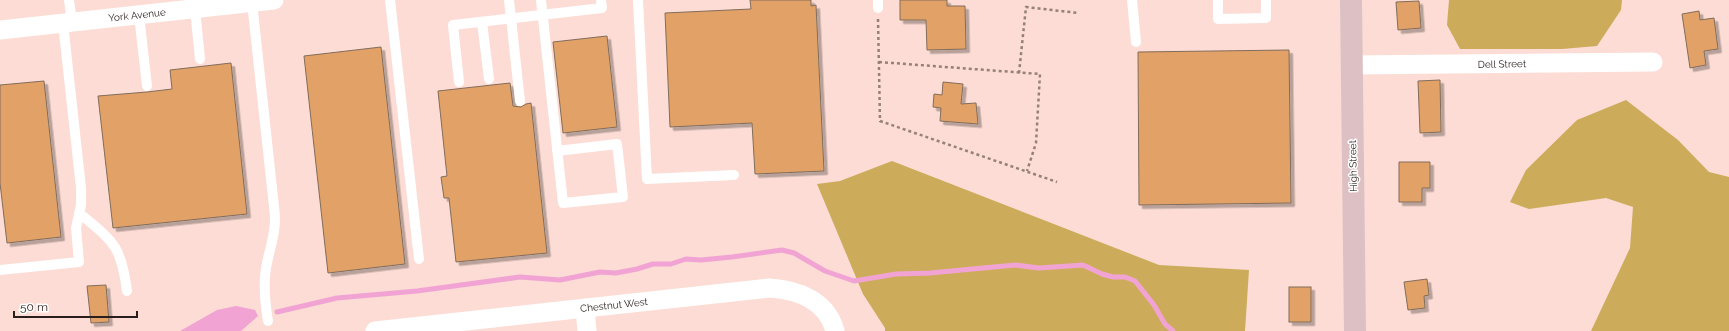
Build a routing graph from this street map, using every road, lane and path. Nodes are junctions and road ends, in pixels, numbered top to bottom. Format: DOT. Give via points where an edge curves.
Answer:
graph roads {
  1 [pos="69,0"];
  2 [pos="274,0"];
  3 [pos="390,0"];
  4 [pos="509,0"];
  5 [pos="541,0"];
  6 [pos="601,0"];
  7 [pos="638,0"];
  8 [pos="1132,0"];
  9 [pos="1218,0"];
  10 [pos="1266,0"];
  11 [pos="1351,0"];
  12 [pos="247,2"];
  13 [pos="878,4"];
  14 [pos="194,9"];
  15 [pos="1078,13"];
  16 [pos="139,15"];
  17 [pos="542,15"];
  18 [pos="511,18"];
  19 [pos="482,22"];
  20 [pos="67,23"];
  21 [pos="0,30"];
  22 [pos="1136,42"];
  23 [pos="200,59"];
  24 [pos="879,62"];
  25 [pos="1653,62"];
  26 [pos="1352,65"];
  27 [pos="1019,73"];
  28 [pos="489,79"];
  29 [pos="459,82"];
  30 [pos="147,86"];
  31 [pos="520,101"];
  32 [pos="557,151"];
  33 [pos="1027,171"];
  34 [pos="734,175"];
  35 [pos="1057,182"];
  36 [pos="79,213"];
  37 [pos="419,259"];
  38 [pos="0,270"];
  39 [pos="127,291"];
  40 [pos="585,308"];
  41 [pos="268,321"];
  42 [pos="375,331"];
  43 [pos="587,331"];
  44 [pos="835,331"];
  45 [pos="1355,331"];
  1 -- 20 [label="lane"];
  2 -- 12 [label="street, York Avenue"];
  3 -- 37 [label="lane"];
  4 -- 18 [label="lane"];
  5 -- 17 [label="lane"];
  6 -- 17 [label="lane" via="602,8"];
  7 -- 34 [label="lane" via="647,179"];
  8 -- 22 [label="lane"];
  9 -- 10 [label="lane" via="1218,19 1266,18"];
  11 -- 26 [label="main road, High Street"];
  12 -- 14 [label="street, York Avenue"];
  12 -- 41 [label="lane" via="275,216 274,234 264,278"];
  13 -- 24 [label="path"];
  14 -- 16 [label="street, York Avenue"];
  14 -- 23 [label="lane"];
  15 -- 27 [label="path" via="1026,7"];
  16 -- 20 [label="street, York Avenue"];
  16 -- 30 [label="lane"];
  17 -- 18 [label="lane"];
  17 -- 32 [label="lane"];
  18 -- 19 [label="lane"];
  18 -- 31 [label="lane"];
  19 -- 28 [label="lane"];
  19 -- 29 [label="lane" via="453,25"];
  20 -- 21 [label="street, York Avenue"];
  20 -- 36 [label="lane" via="81,188"];
  24 -- 27 [label="path"];
  24 -- 33 [label="path" via="880,121"];
  25 -- 26 [label="street, Dell Street"];
  26 -- 45 [label="main road, High Street"];
  27 -- 33 [label="path" via="1040,74 1036,143"];
  32 -- 32 [label="lane" via="563,204 623,197 617,144"];
  33 -- 35 [label="path"];
  36 -- 38 [label="lane" via="76,228 80,262"];
  36 -- 39 [label="lane" via="113,243 122,259"];
  40 -- 42 [label="street, Chestnut West"];
  40 -- 43 [label="street"];
  40 -- 44 [label="street, Chestnut West" via="761,288 781,289 817,303 829,317"];
}
